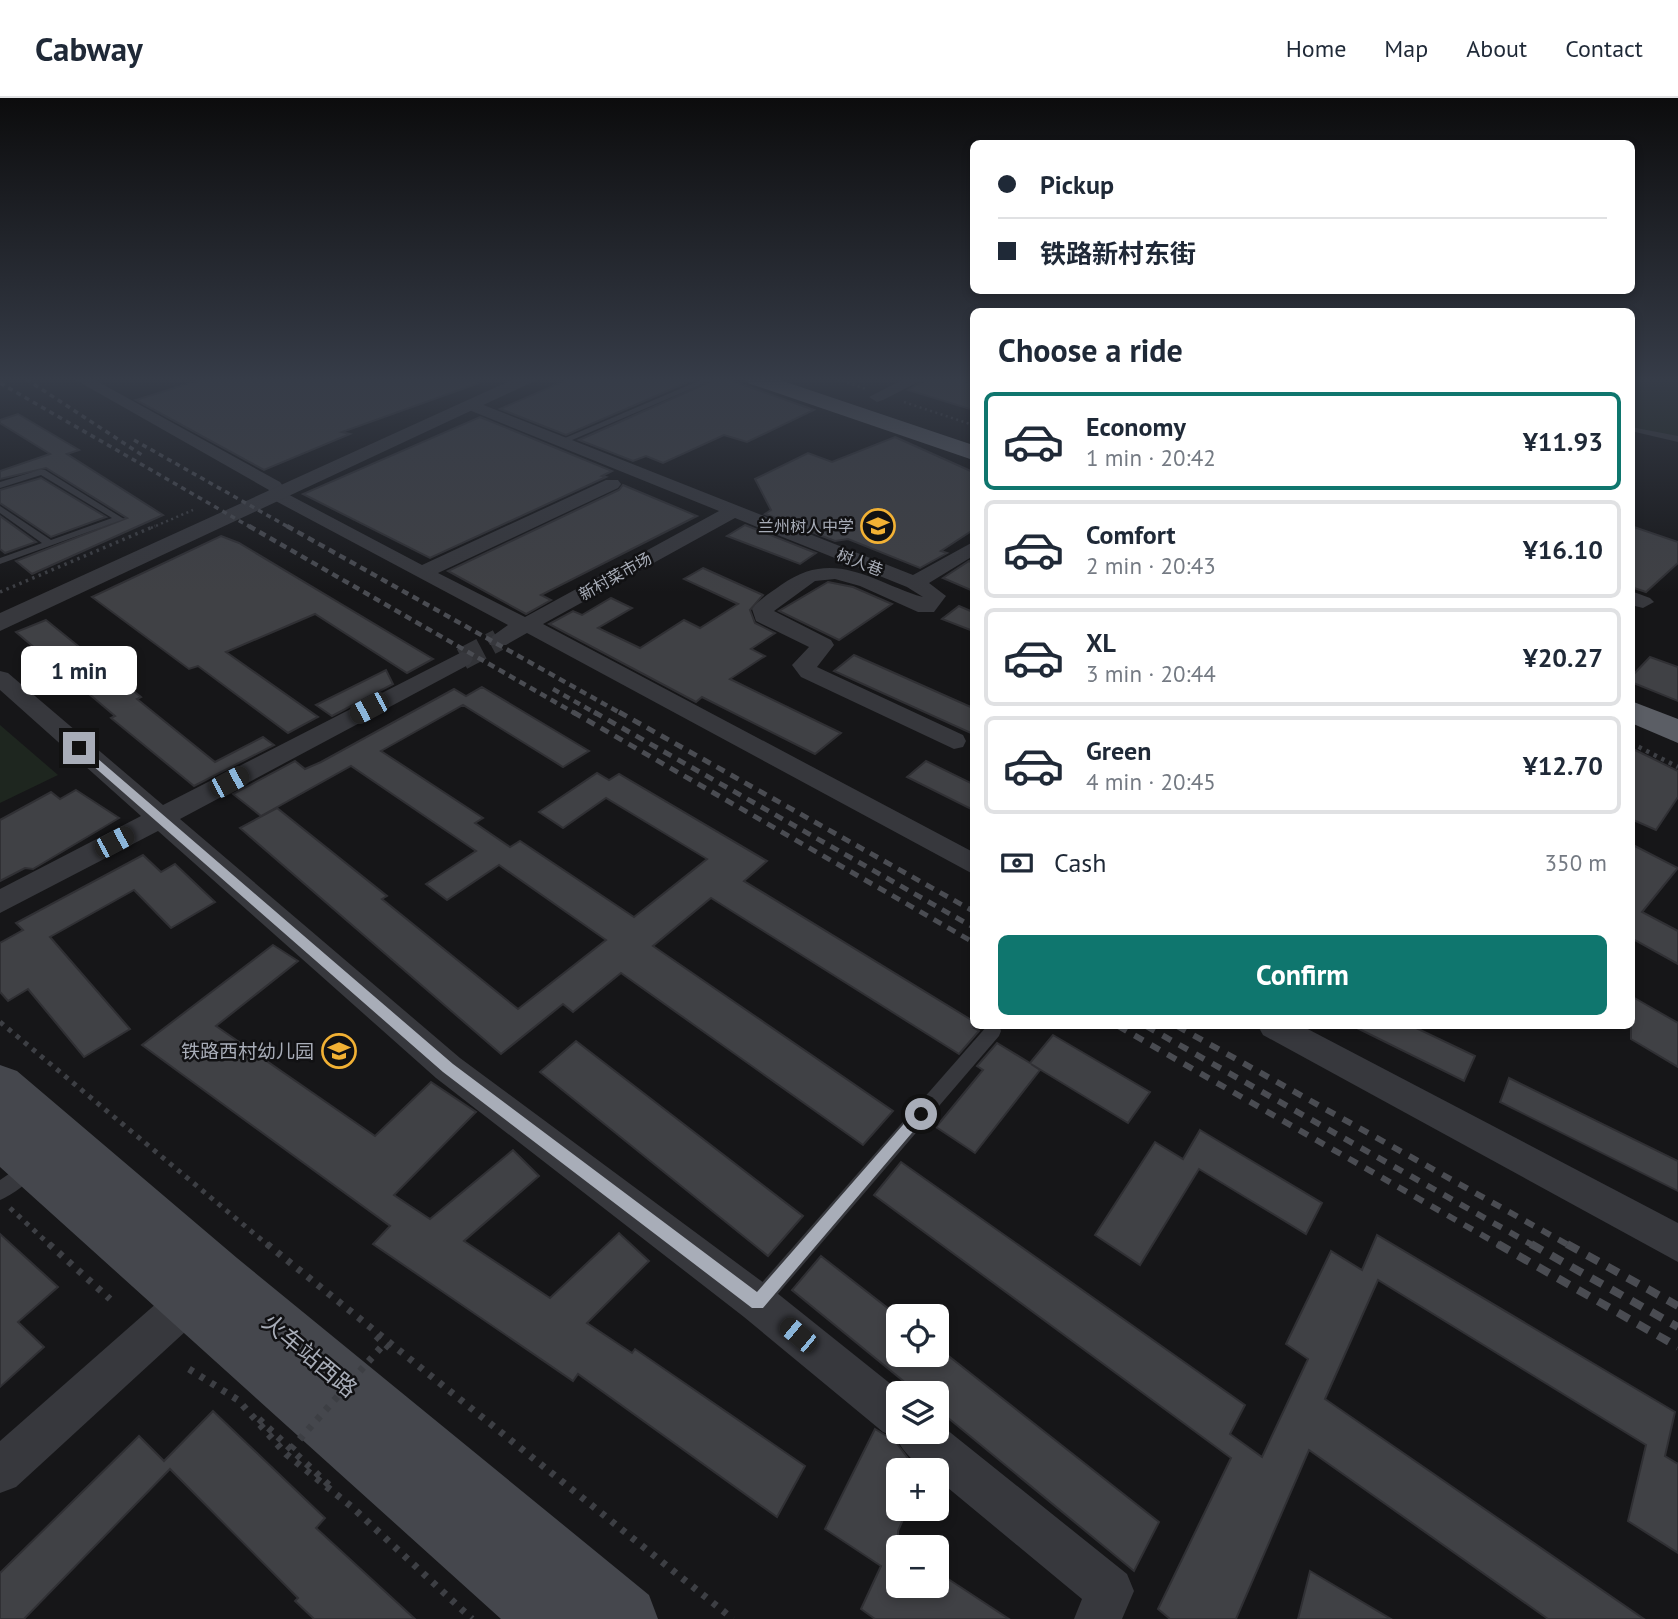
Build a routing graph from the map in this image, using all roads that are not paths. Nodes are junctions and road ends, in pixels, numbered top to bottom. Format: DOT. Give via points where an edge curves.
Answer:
graph roads {
  1 [pos="205,450"];
  2 [pos="359,450"];
  3 [pos="367,450"];
  4 [pos="584,450"];
  5 [pos="612,484"];
  6 [pos="0,485"];
  7 [pos="275,490"];
  8 [pos="0,509"];
  9 [pos="732,512"];
  10 [pos="50,544"];
  11 [pos="970,550"];
  12 [pos="0,561"];
  13 [pos="421,573"];
  14 [pos="914,583"];
  15 [pos="0,610"];
  16 [pos="0,623"];
  17 [pos="527,624"];
  18 [pos="498,640"];
  19 [pos="462,659"];
  20 [pos="0,678"];
  21 [pos="1635,701"];
  22 [pos="1635,713"];
  23 [pos="1678,719"];
  24 [pos="1678,732"];
  25 [pos="954,741"];
  26 [pos="159,819"];
  27 [pos="970,861"];
  28 [pos="0,902"];
  29 [pos="1280,1029"];
  30 [pos="993,1031"];
  31 [pos="0,1085"];
  32 [pos="8,1173"];
  33 [pos="1678,1242"];
  34 [pos="203,1290"];
  35 [pos="758,1303"];
  36 [pos="886,1407"];
  37 [pos="930,1444"];
  38 [pos="0,1471"];
  39 [pos="551,1619"];
  40 [pos="625,1619"];
  41 [pos="1098,1619"];
  1 -- 7 [label="street"];
  2 -- 7 [label="street"];
  3 -- 7 [label="street"];
  4 -- 9 [label="street, 树人巷"];
  5 -- 13 [label="street"];
  6 -- 10 [label="lane" via="42,471 119,520"];
  7 -- 13 [label="street"];
  7 -- 15 [label="street"];
  7 -- 16 [label="street"];
  8 -- 10 [label="lane"];
  9 -- 14 [label="street, 树人巷"];
  9 -- 17 [label="street, 新村菜市场"];
  10 -- 12 [label="lane"];
  11 -- 14 [label="street"];
  13 -- 17 [label="street" via="506,618"];
  14 -- 25 [label="street" via="936,596 935,600 926,607 856,578 821,573 809,576 763,609 764,617 823,645 803,665 809,672"];
  17 -- 18 [label="street, 新村菜市场"];
  17 -- 27 [label="street"];
  19 -- 26 [label="street"];
  20 -- 26 [label="street"];
  21 -- 23 [label="highway"];
  22 -- 24 [label="highway"];
  26 -- 28 [label="street"];
  26 -- 35 [label="street" via="448,1068"];
  29 -- 33 [label="street"];
  30 -- 35 [label="lane"];
  31 -- 34 [label="main road, 火车站西路"];
  32 -- 34 [label="main road, 火车站西路"];
  34 -- 38 [label="street"];
  34 -- 39 [label="main road, 火车站西路"];
  34 -- 40 [label="main road, 火车站西路"];
  35 -- 36 [label="street"];
  37 -- 41 [label="street" via="1110,1591"];
}
